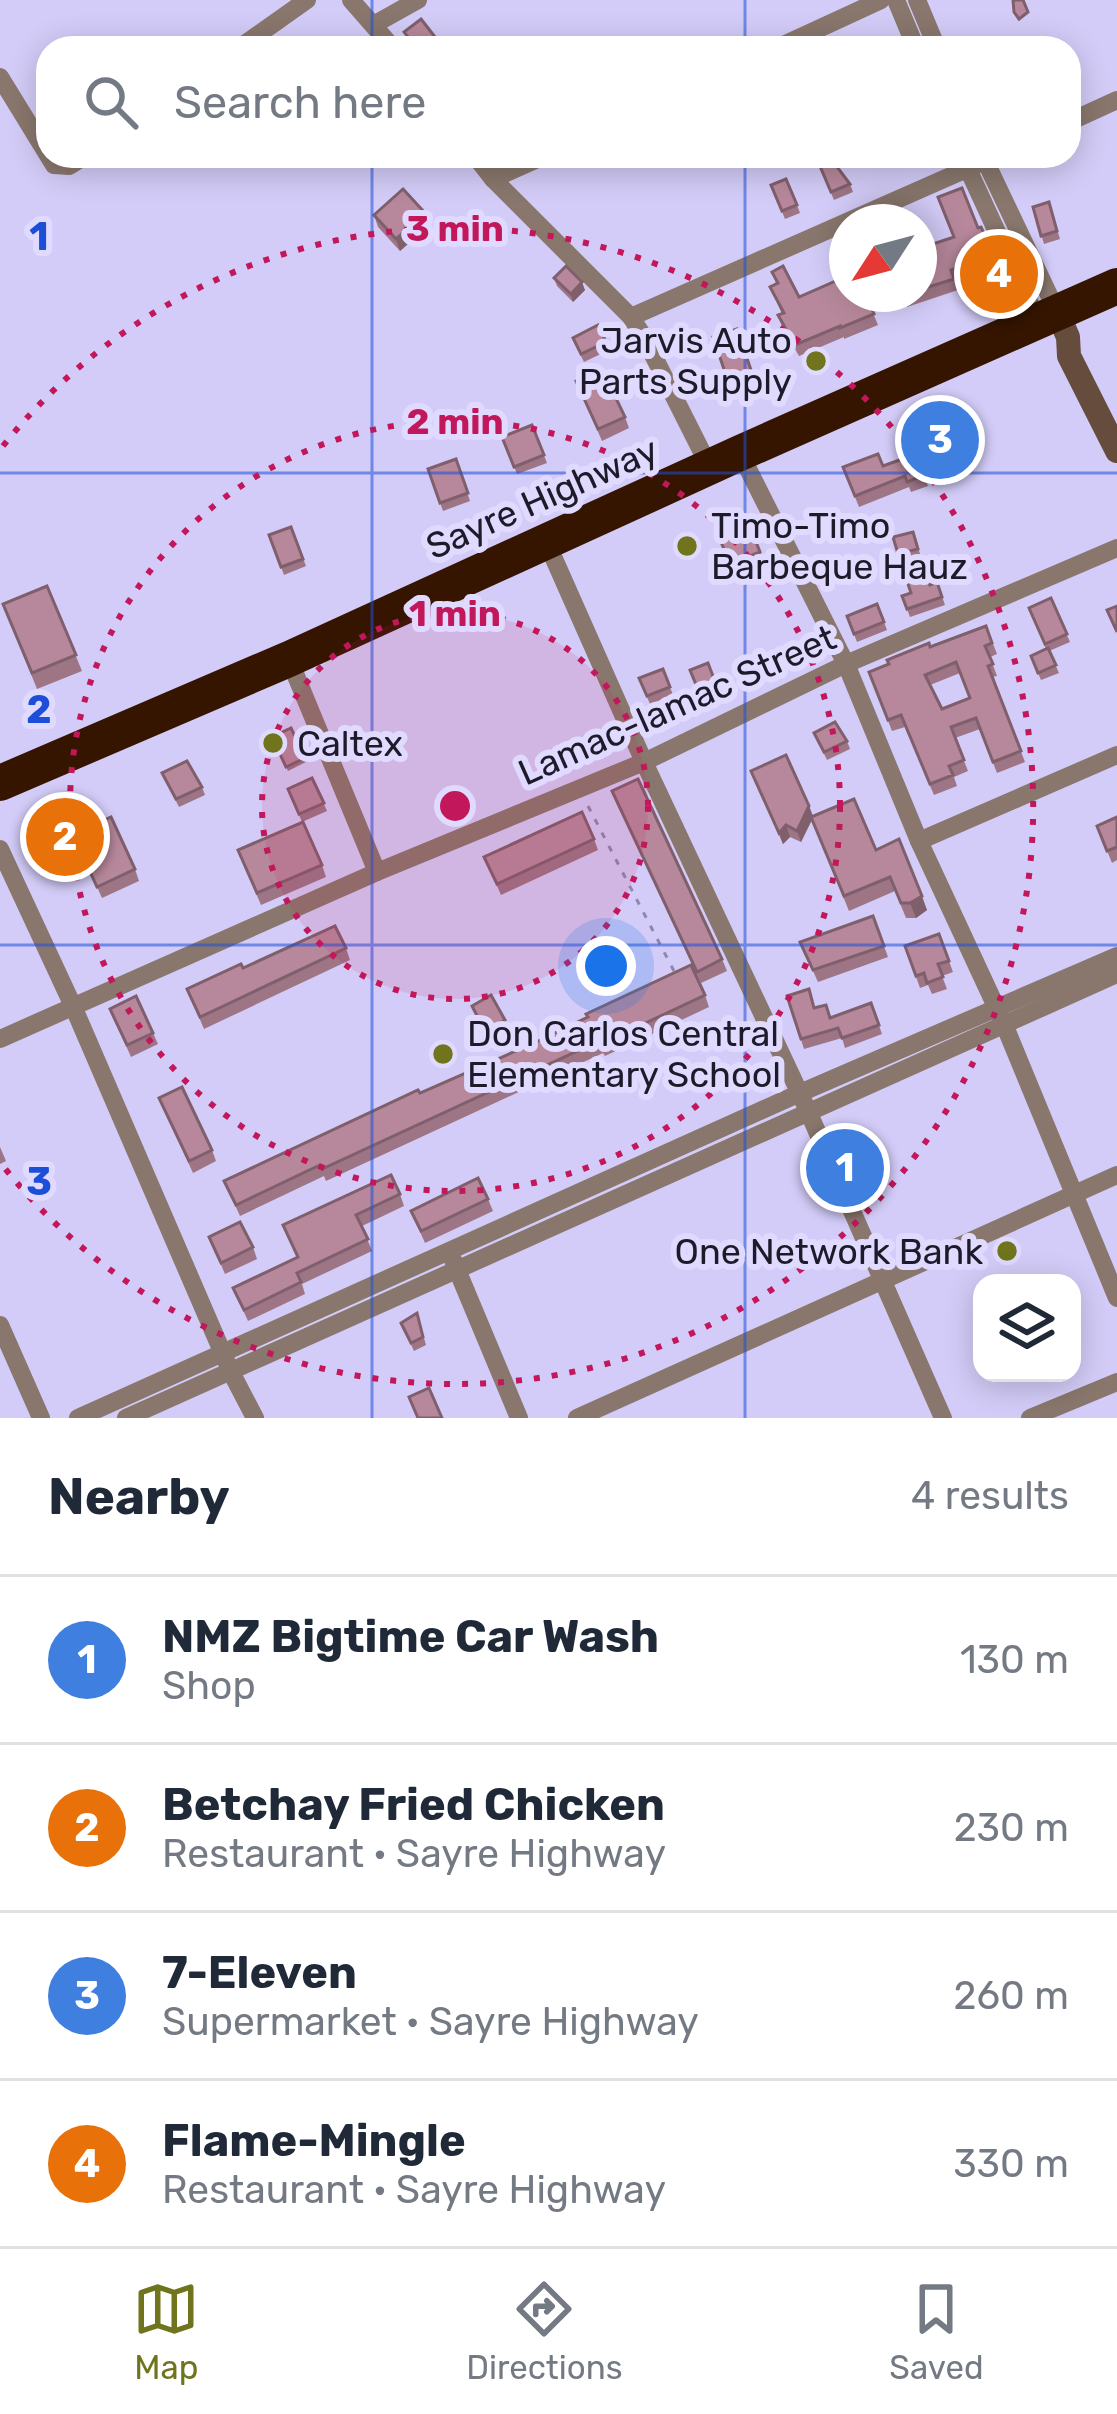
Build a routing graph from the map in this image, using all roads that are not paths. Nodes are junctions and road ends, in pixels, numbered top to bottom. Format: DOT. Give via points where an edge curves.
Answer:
graph roads {
  1 [pos="307,0"];
  2 [pos="351,0"];
  3 [pos="418,0"];
  4 [pos="881,0"];
  5 [pos="896,0"];
  6 [pos="917,0"];
  7 [pos="375,24"];
  8 [pos="255,36"];
  9 [pos="384,36"];
  10 [pos="803,36"];
  11 [pos="911,36"];
  12 [pos="932,36"];
  13 [pos="0,77"];
  14 [pos="1117,100"];
  15 [pos="1081,116"];
  16 [pos="36,135"];
  17 [pos="484,168"];
  18 [pos="517,168"];
  19 [pos="960,168"];
  20 [pos="982,168"];
  21 [pos="493,179"];
  22 [pos="1117,286"];
  23 [pos="631,317"];
  24 [pos="1048,318"];
  25 [pos="1117,451"];
  26 [pos="725,461"];
  27 [pos="547,543"];
  28 [pos="1117,548"];
  29 [pos="289,659"];
  30 [pos="846,664"];
  31 [pos="1117,754"];
  32 [pos="644,761"];
  33 [pos="0,783"];
  34 [pos="919,841"];
  35 [pos="0,849"];
  36 [pos="376,872"];
  37 [pos="1117,956"];
  38 [pos="1117,974"];
  39 [pos="73,1006"];
  40 [pos="1001,1016"];
  41 [pos="0,1039"];
  42 [pos="804,1102"];
  43 [pos="1117,1175"];
  44 [pos="1075,1194"];
  45 [pos="448,1250"];
  46 [pos="458,1270"];
  47 [pos="881,1280"];
  48 [pos="1117,1298"];
  49 [pos="0,1325"];
  50 [pos="227,1362"];
  51 [pos="1117,1382"];
  52 [pos="41,1418"];
  53 [pos="78,1418"];
  54 [pos="126,1418"];
  55 [pos="255,1418"];
  56 [pos="519,1418"];
  57 [pos="577,1418"];
  58 [pos="943,1418"];
  59 [pos="1030,1418"];
  1 -- 8 [label="street"];
  2 -- 7 [label="street"];
  3 -- 7 [label="street"];
  4 -- 10 [label="street"];
  5 -- 11 [label="street"];
  6 -- 12 [label="street"];
  7 -- 9 [label="street"];
  13 -- 16 [label="street"];
  14 -- 15 [label="street"];
  17 -- 21 [label="street"];
  18 -- 21 [label="street"];
  19 -- 23 [label="street"];
  20 -- 24 [label="street"];
  21 -- 23 [label="street"];
  22 -- 24 [label="highway, Sayre Highway"];
  23 -- 26 [label="street"];
  24 -- 25 [label="main road" via="1068,337 1069,356"];
  24 -- 26 [label="highway, Sayre Highway"];
  26 -- 27 [label="highway, Sayre Highway"];
  26 -- 30 [label="street"];
  27 -- 29 [label="highway, Sayre Highway"];
  27 -- 32 [label="street"];
  28 -- 30 [label="street, Lamac-lamac Street"];
  29 -- 33 [label="highway, Sayre Highway"];
  29 -- 36 [label="street"];
  30 -- 32 [label="street, Lamac-lamac Street"];
  30 -- 34 [label="street"];
  31 -- 34 [label="street"];
  32 -- 36 [label="street, Lamac-lamac Street"];
  32 -- 42 [label="street"];
  34 -- 40 [label="street"];
  35 -- 39 [label="street"];
  36 -- 39 [label="street, Lamac-lamac Street"];
  37 -- 40 [label="street"];
  38 -- 40 [label="street"];
  39 -- 41 [label="street, Lamac-lamac Street"];
  39 -- 50 [label="street"];
  40 -- 42 [label="street"];
  40 -- 44 [label="street"];
  42 -- 45 [label="street"];
  42 -- 46 [label="street"];
  42 -- 47 [label="street"];
  43 -- 44 [label="street"];
  44 -- 47 [label="street"];
  44 -- 48 [label="street"];
  45 -- 46 [label="street"];
  45 -- 50 [label="street"];
  46 -- 50 [label="street"];
  46 -- 56 [label="street"];
  47 -- 57 [label="street"];
  47 -- 58 [label="street"];
  49 -- 52 [label="street"];
  50 -- 53 [label="street"];
  50 -- 54 [label="street"];
  50 -- 55 [label="street"];
  51 -- 59 [label="street"];
}
